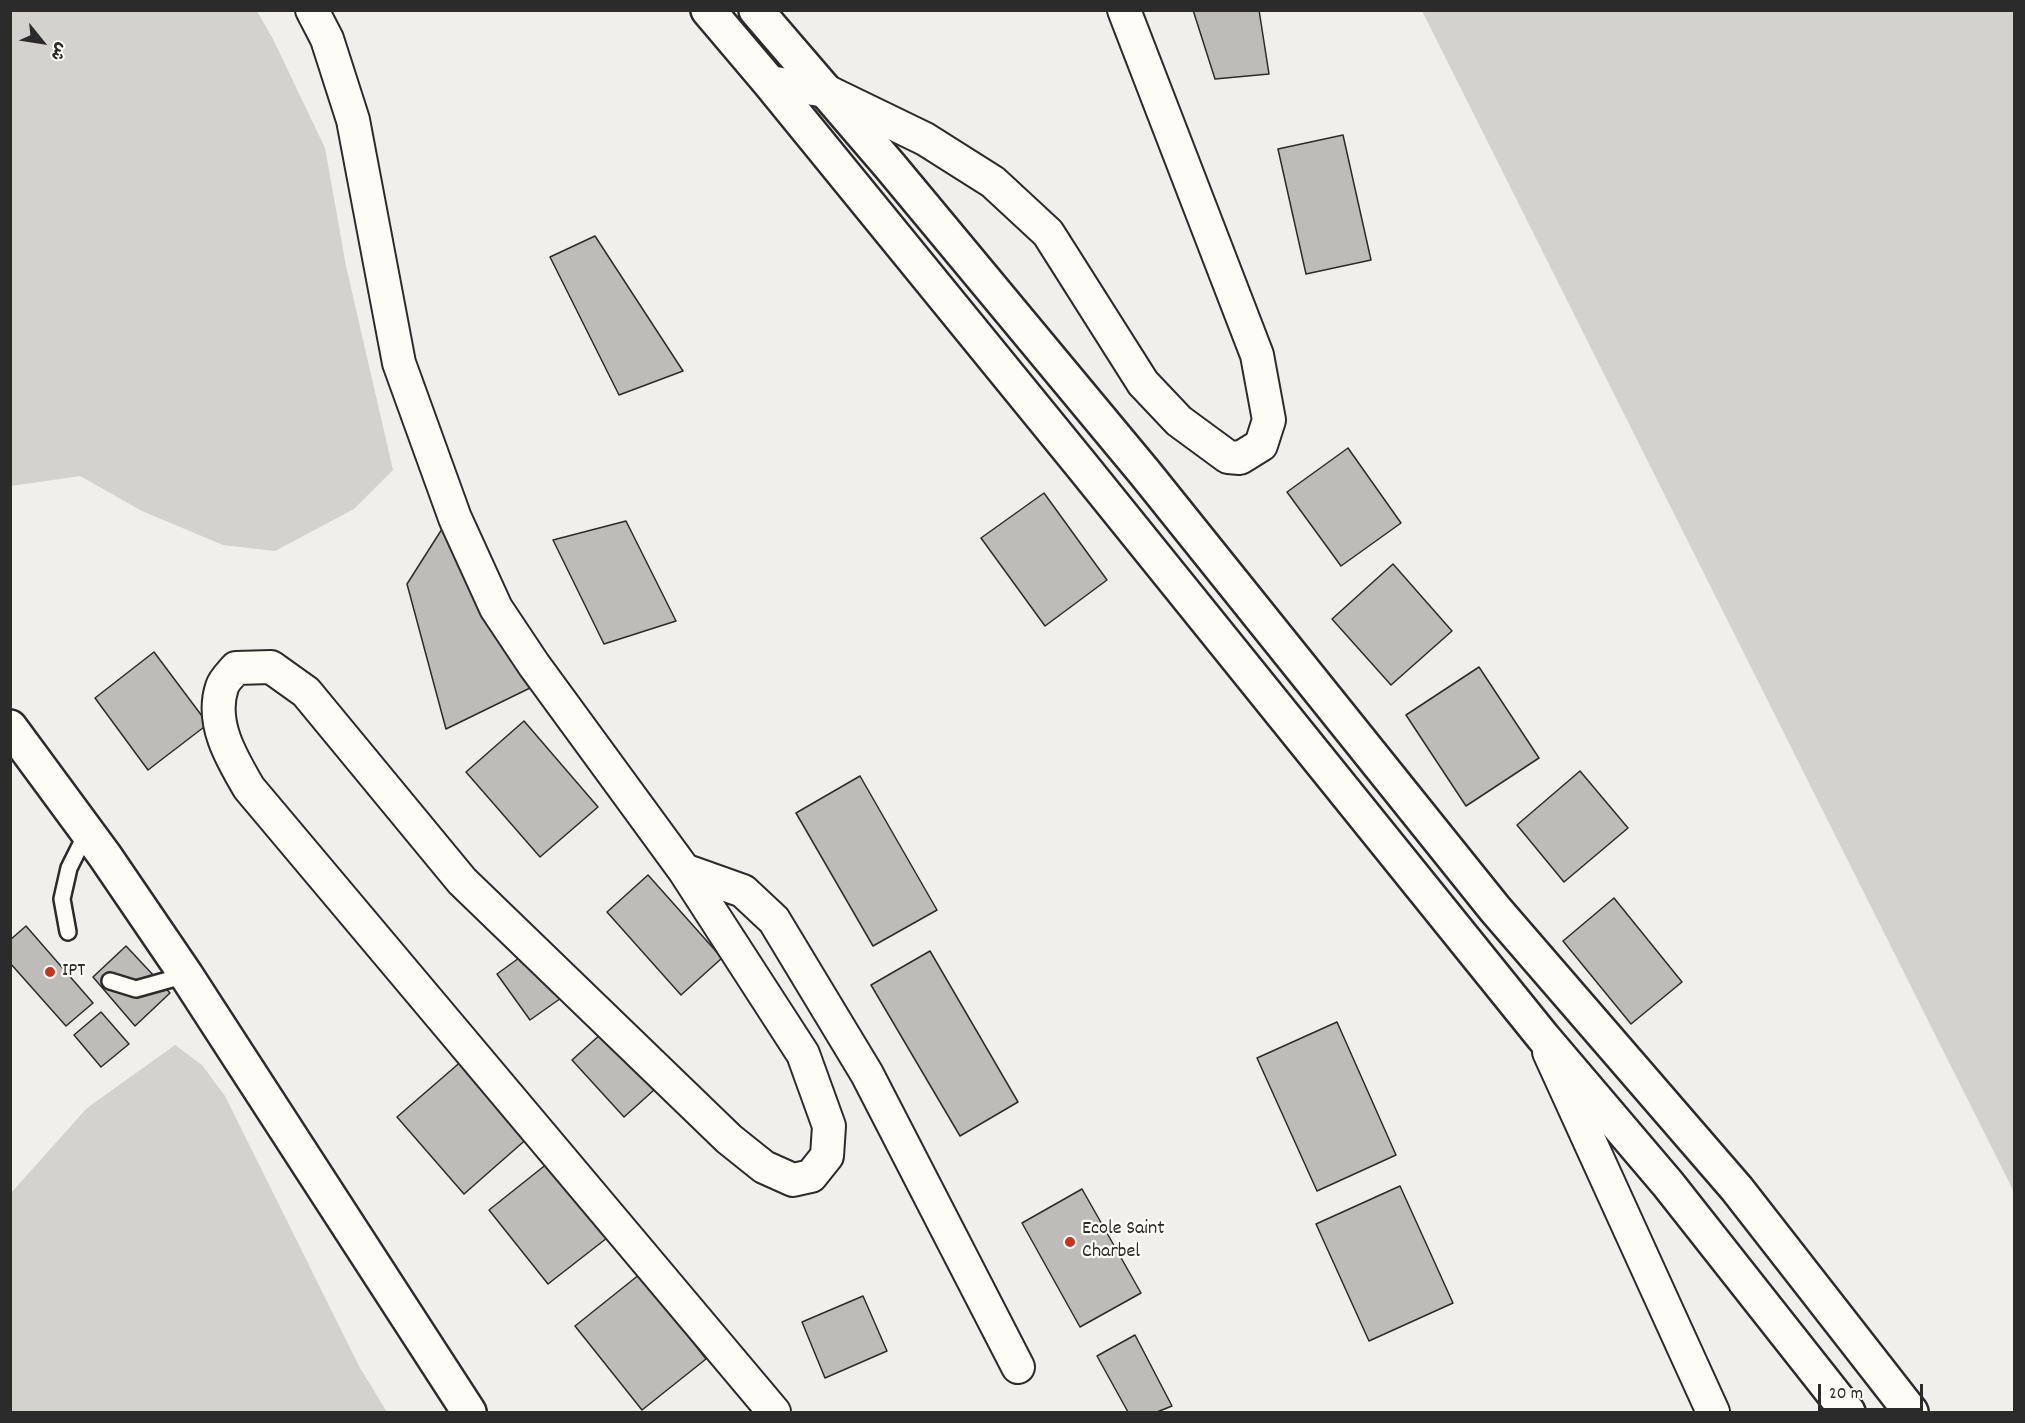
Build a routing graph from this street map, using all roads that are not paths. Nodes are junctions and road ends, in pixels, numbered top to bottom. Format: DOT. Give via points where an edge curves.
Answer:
graph roads {
  1 [pos="312,10"];
  2 [pos="708,10"];
  3 [pos="756,10"];
  4 [pos="1124,10"];
  5 [pos="769,82"];
  6 [pos="826,91"];
  7 [pos="10,728"];
  8 [pos="87,832"];
  9 [pos="684,870"];
  10 [pos="68,932"];
  11 [pos="186,975"];
  12 [pos="110,981"];
  13 [pos="1543,1037"];
  14 [pos="1018,1367"];
  15 [pos="469,1413"];
  16 [pos="774,1413"];
  17 [pos="1713,1413"];
  18 [pos="1848,1413"];
  19 [pos="1911,1413"];
  1 -- 9 [label="street" via="327,39 353,120 399,363 454,518 496,608"];
  2 -- 5 [label="main road"];
  3 -- 6 [label="main road"];
  4 -- 6 [label="street" via="1257,355 1269,420 1261,445 1240,458 1221,452 1179,421 1143,384 1048,233 993,182 925,139"];
  5 -- 6 [label="street"];
  5 -- 13 [label="main road"];
  6 -- 19 [label="main road" via="1145,473 1495,909 1737,1189"];
  7 -- 8 [label="main road"];
  8 -- 10 [label="lane" via="69,868 62,899"];
  8 -- 11 [label="main road"];
  9 -- 14 [label="street" via="743,891 774,920 867,1074"];
  9 -- 16 [label="street" via="803,1054 829,1126 827,1156 811,1176 792,1180 764,1167 729,1139 462,881 306,692 272,667 236,668 222,685 219,714 227,749 249,789"];
  11 -- 12 [label="lane" via="136,988"];
  11 -- 15 [label="main road"];
  13 -- 17 [label="street"];
  13 -- 18 [label="main road" via="1668,1184"];
}
